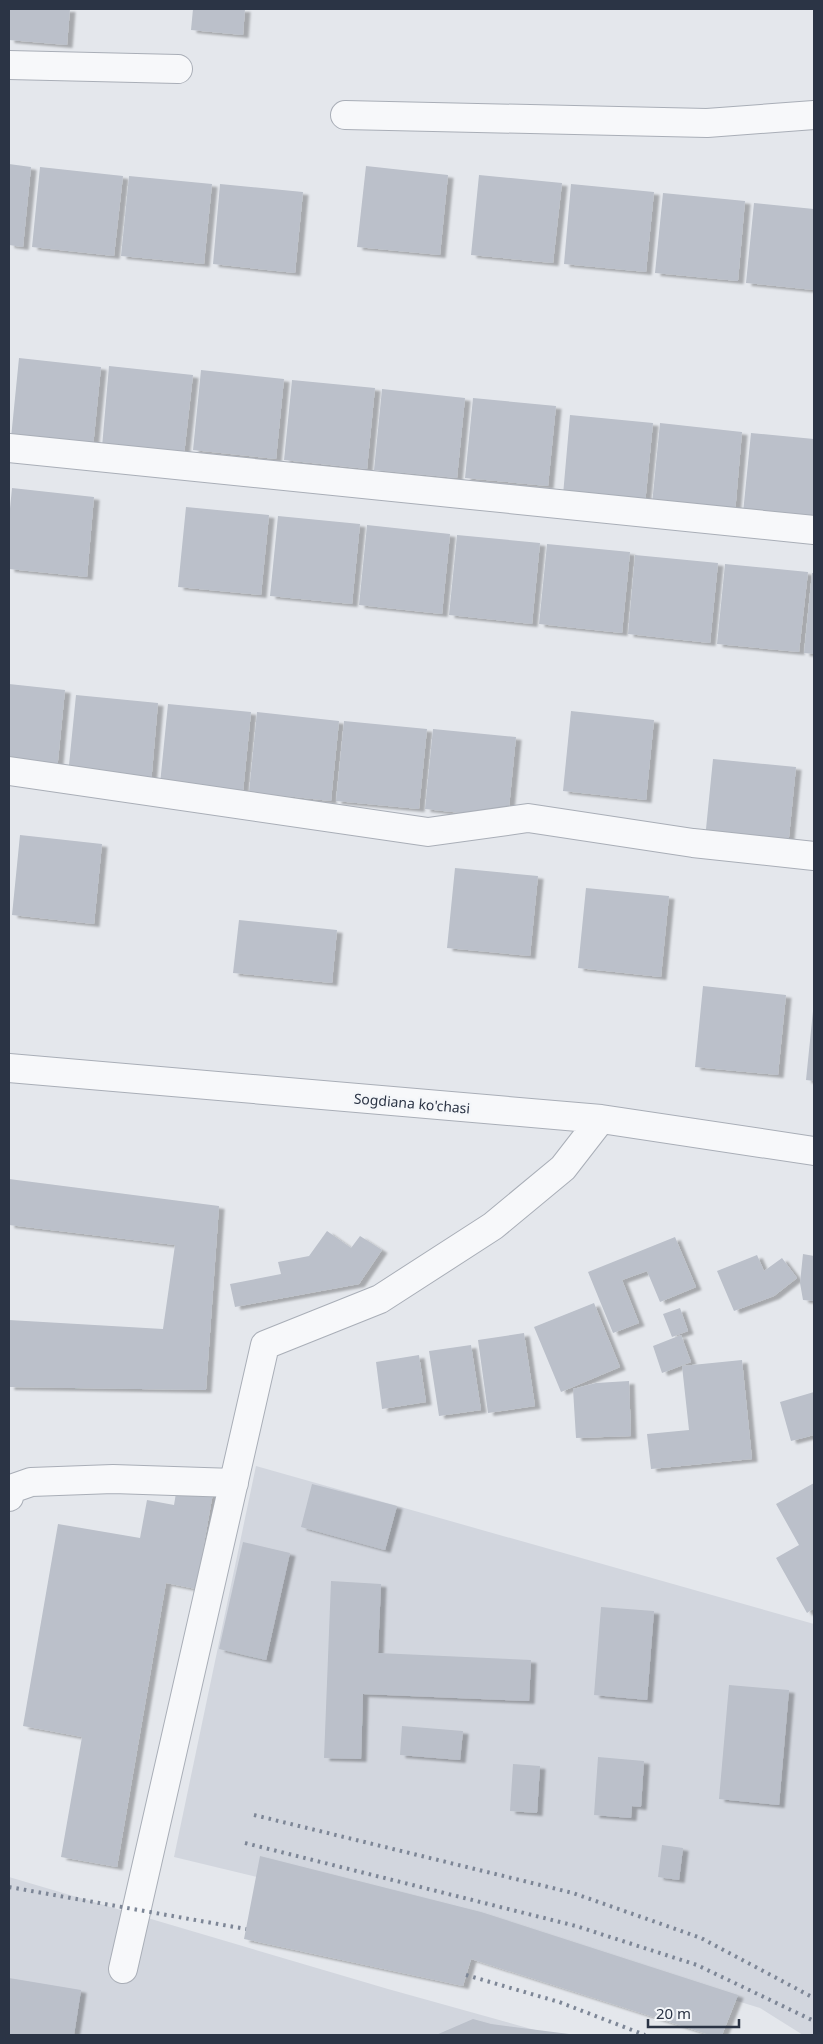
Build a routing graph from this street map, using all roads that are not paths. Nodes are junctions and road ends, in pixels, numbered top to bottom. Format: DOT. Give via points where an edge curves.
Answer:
graph roads {
  1 [pos="9,65"];
  2 [pos="178,69"];
  3 [pos="345,115"];
  4 [pos="814,115"];
  5 [pos="9,448"];
  6 [pos="814,530"];
  7 [pos="9,771"];
  8 [pos="814,856"];
  9 [pos="9,1068"];
  10 [pos="601,1119"];
  11 [pos="814,1150"];
  12 [pos="234,1483"];
  13 [pos="9,1497"];
  14 [pos="123,1969"];
  1 -- 2 [label="street"];
  3 -- 4 [label="street" via="707,123"];
  5 -- 6 [label="street"];
  7 -- 8 [label="street" via="428,832 528,818 693,843"];
  9 -- 10 [label="street, Sogdiana ko'chasi"];
  10 -- 11 [label="street, Sogdiana ko'chasi"];
  10 -- 12 [label="street" via="563,1168 493,1226 380,1299 265,1345"];
  12 -- 13 [label="street" via="113,1479 31,1482 11,1489"];
  12 -- 14 [label="street"];
}
